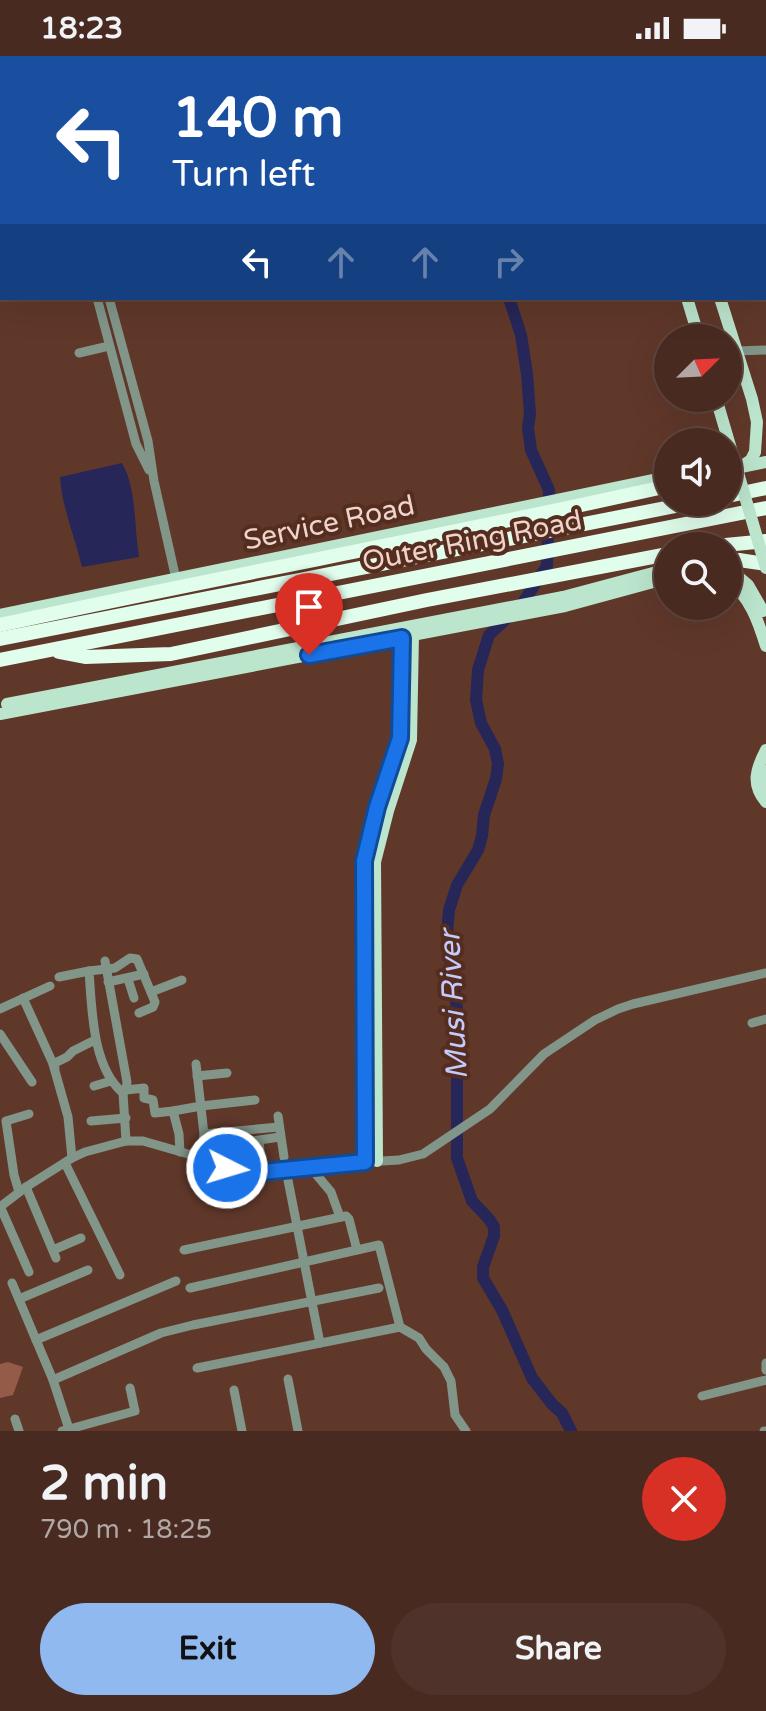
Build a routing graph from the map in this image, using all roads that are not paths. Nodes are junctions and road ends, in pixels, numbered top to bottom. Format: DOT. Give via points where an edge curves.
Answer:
graph roads {
  1 [pos="98,300"];
  2 [pos="110,300"];
  3 [pos="688,300"];
  4 [pos="696,300"];
  5 [pos="721,300"];
  6 [pos="695,324"];
  7 [pos="703,324"];
  8 [pos="728,324"];
  9 [pos="109,346"];
  10 [pos="766,350"];
  11 [pos="742,351"];
  12 [pos="79,353"];
  13 [pos="742,369"];
  14 [pos="131,378"];
  15 [pos="119,381"];
  16 [pos="752,399"];
  17 [pos="720,412"];
  18 [pos="729,412"];
  19 [pos="766,418"];
  20 [pos="766,462"];
  21 [pos="742,464"];
  22 [pos="742,466"];
  23 [pos="154,481"];
  24 [pos="654,481"];
  25 [pos="654,488"];
  26 [pos="766,488"];
  27 [pos="742,493"];
  28 [pos="588,499"];
  29 [pos="766,508"];
  30 [pos="654,510"];
  31 [pos="766,540"];
  32 [pos="742,543"];
  33 [pos="654,557"];
  34 [pos="742,561"];
  35 [pos="766,566"];
  36 [pos="654,573"];
  37 [pos="176,579"];
  38 [pos="742,580"];
  39 [pos="654,581"];
  40 [pos="742,593"];
  41 [pos="564,602"];
  42 [pos="0,615"];
  43 [pos="766,619"];
  44 [pos="0,625"];
  45 [pos="443,625"];
  46 [pos="408,636"];
  47 [pos="0,639"];
  48 [pos="766,646"];
  49 [pos="48,650"];
  50 [pos="0,660"];
  51 [pos="0,705"];
  52 [pos="0,714"];
  53 [pos="766,750"];
  54 [pos="766,771"];
  55 [pos="766,787"];
  56 [pos="766,802"];
  57 [pos="106,965"];
  58 [pos="89,971"];
  59 [pos="766,973"];
  60 [pos="144,974"];
  61 [pos="59,977"];
  62 [pos="128,979"];
  63 [pos="182,980"];
  64 [pos="108,982"];
  65 [pos="50,986"];
  66 [pos="151,992"];
  67 [pos="23,998"];
  68 [pos="134,998"];
  69 [pos="0,1009"];
  70 [pos="139,1013"];
  71 [pos="766,1019"];
  72 [pos="752,1023"];
  73 [pos="0,1034"];
  74 [pos="95,1040"];
  75 [pos="53,1064"];
  76 [pos="196,1064"];
  77 [pos="227,1073"];
  78 [pos="197,1076"];
  79 [pos="60,1080"];
  80 [pos="111,1081"];
  81 [pos="32,1082"];
  82 [pos="94,1086"];
  83 [pos="125,1092"];
  84 [pos="255,1100"];
  85 [pos="201,1106"];
  86 [pos="173,1111"];
  87 [pos="29,1114"];
  88 [pos="126,1118"];
  89 [pos="91,1121"];
  90 [pos="279,1127"];
  91 [pos="204,1134"];
  92 [pos="126,1141"];
  93 [pos="259,1141"];
  94 [pos="180,1152"];
  95 [pos="203,1153"];
  96 [pos="284,1157"];
  97 [pos="68,1160"];
  98 [pos="371,1162"];
  99 [pos="310,1167"];
  100 [pos="286,1170"];
  101 [pos="262,1172"];
  102 [pos="14,1175"];
  103 [pos="0,1178"];
  104 [pos="22,1190"];
  105 [pos="0,1206"];
  106 [pos="340,1217"];
  107 [pos="298,1226"];
  108 [pos="81,1238"];
  109 [pos="184,1250"];
  110 [pos="357,1250"];
  111 [pos="305,1262"];
  112 [pos="88,1270"];
  113 [pos="29,1272"];
  114 [pos="120,1275"];
  115 [pos="176,1281"];
  116 [pos="12,1283"];
  117 [pos="190,1288"];
  118 [pos="379,1288"];
  119 [pos="19,1299"];
  120 [pos="313,1300"];
  121 [pos="400,1327"];
  122 [pos="36,1340"];
  123 [pos="320,1343"];
  124 [pos="766,1363"];
  125 [pos="197,1368"];
  126 [pos="766,1370"];
  127 [pos="288,1379"];
  128 [pos="53,1380"];
  129 [pos="766,1380"];
  130 [pos="130,1388"];
  131 [pos="234,1390"];
  132 [pos="702,1396"];
  133 [pos="15,1419"];
  134 [pos="66,1430"];
  135 [pos="19,1431"];
  136 [pos="242,1431"];
  137 [pos="298,1431"];
  138 [pos="466,1431"];
  1 -- 9 [label="street"];
  2 -- 14 [label="street"];
  3 -- 6 [label="main road"];
  4 -- 7 [label="main road"];
  5 -- 8 [label="main road"];
  9 -- 12 [label="street"];
  9 -- 15 [label="street"];
  10 -- 11 [label="street"];
  13 -- 16 [label="main road"];
  14 -- 15 [label="street"];
  14 -- 23 [label="street"];
  15 -- 23 [label="street" via="136,444"];
  16 -- 19 [label="main road"];
  16 -- 21 [label="main road" via="757,440 751,460"];
  17 -- 35 [label="main road, bridge"];
  18 -- 31 [label="main road"];
  20 -- 22 [label="main road"];
  23 -- 37 [label="street"];
  24 -- 28 [label="main road, Service Road"];
  25 -- 28 [label="highway"];
  26 -- 27 [label="highway"];
  28 -- 37 [label="main road, Service Road" via="455,520"];
  28 -- 44 [label="highway"];
  29 -- 49 [label="highway, Outer Ring Road"];
  30 -- 47 [label="highway, Outer Ring Road"];
  31 -- 32 [label="highway"];
  33 -- 49 [label="highway" via="171,654 85,657"];
  34 -- 35 [label="highway"];
  36 -- 41 [label="main road"];
  37 -- 42 [label="main road, Service Road"];
  38 -- 43 [label="main road"];
  39 -- 41 [label="main road"];
  40 -- 48 [label="main road"];
  41 -- 45 [label="main road"];
  45 -- 46 [label="main road"];
  45 -- 51 [label="main road"];
  46 -- 52 [label="main road"];
  46 -- 98 [label="main road" via="411,740 375,862"];
  49 -- 50 [label="highway, Outer Ring Road"];
  53 -- 56 [label="main road" via="756,777"];
  54 -- 55 [label="main road"];
  57 -- 58 [label="street"];
  57 -- 60 [label="street" via="115,968 134,958"];
  57 -- 64 [label="street"];
  58 -- 61 [label="street"];
  58 -- 74 [label="street"];
  59 -- 98 [label="street" via="618,1009 595,1020 544,1054 490,1109 423,1154"];
  60 -- 62 [label="street"];
  60 -- 66 [label="street"];
  62 -- 64 [label="street"];
  62 -- 68 [label="street"];
  63 -- 66 [label="street"];
  64 -- 83 [label="street"];
  65 -- 67 [label="street"];
  66 -- 70 [label="street" via="155,1006"];
  67 -- 69 [label="street"];
  67 -- 75 [label="street"];
  71 -- 72 [label="street"];
  73 -- 81 [label="street"];
  74 -- 75 [label="street"];
  74 -- 80 [label="street"];
  75 -- 79 [label="street"];
  75 -- 97 [label="street" via="68,1117"];
  76 -- 78 [label="street"];
  77 -- 78 [label="street"];
  78 -- 85 [label="street"];
  80 -- 82 [label="street"];
  80 -- 83 [label="street"];
  83 -- 86 [label="street" via="144,1088 144,1098 153,1100 155,1113"];
  83 -- 88 [label="street"];
  84 -- 85 [label="street"];
  85 -- 86 [label="street"];
  85 -- 91 [label="street"];
  86 -- 94 [label="street"];
  87 -- 102 [label="street" via="6,1121"];
  88 -- 89 [label="street"];
  88 -- 92 [label="street"];
  90 -- 91 [label="street"];
  90 -- 93 [label="street"];
  90 -- 96 [label="street"];
  91 -- 95 [label="street"];
  92 -- 94 [label="street"];
  92 -- 97 [label="street"];
  93 -- 95 [label="street"];
  93 -- 101 [label="street"];
  94 -- 95 [label="street"];
  95 -- 101 [label="street" via="237,1170"];
  97 -- 104 [label="street"];
  97 -- 114 [label="street"];
  98 -- 99 [label="street"];
  99 -- 100 [label="street"];
  99 -- 106 [label="street" via="331,1192"];
  100 -- 101 [label="street"];
  100 -- 107 [label="street"];
  102 -- 103 [label="street"];
  102 -- 104 [label="street"];
  104 -- 105 [label="street"];
  104 -- 108 [label="street" via="55,1254"];
  105 -- 113 [label="street"];
  106 -- 107 [label="street"];
  106 -- 110 [label="street" via="349,1219"];
  107 -- 109 [label="street"];
  107 -- 111 [label="street"];
  110 -- 111 [label="street"];
  110 -- 121 [label="street" via="379,1245"];
  111 -- 117 [label="street"];
  111 -- 120 [label="street"];
  112 -- 119 [label="street"];
  115 -- 122 [label="street"];
  116 -- 119 [label="street"];
  118 -- 120 [label="street"];
  119 -- 122 [label="street"];
  120 -- 123 [label="street"];
  120 -- 128 [label="street" via="161,1333"];
  121 -- 123 [label="street"];
  121 -- 138 [label="street" via="419,1338 444,1367 455,1415"];
  122 -- 128 [label="street"];
  123 -- 125 [label="street"];
  124 -- 126 [label="street"];
  127 -- 137 [label="street"];
  128 -- 134 [label="street"];
  129 -- 132 [label="street"];
  130 -- 134 [label="street" via="135,1411"];
  131 -- 136 [label="street"];
  133 -- 135 [label="street"];
}
